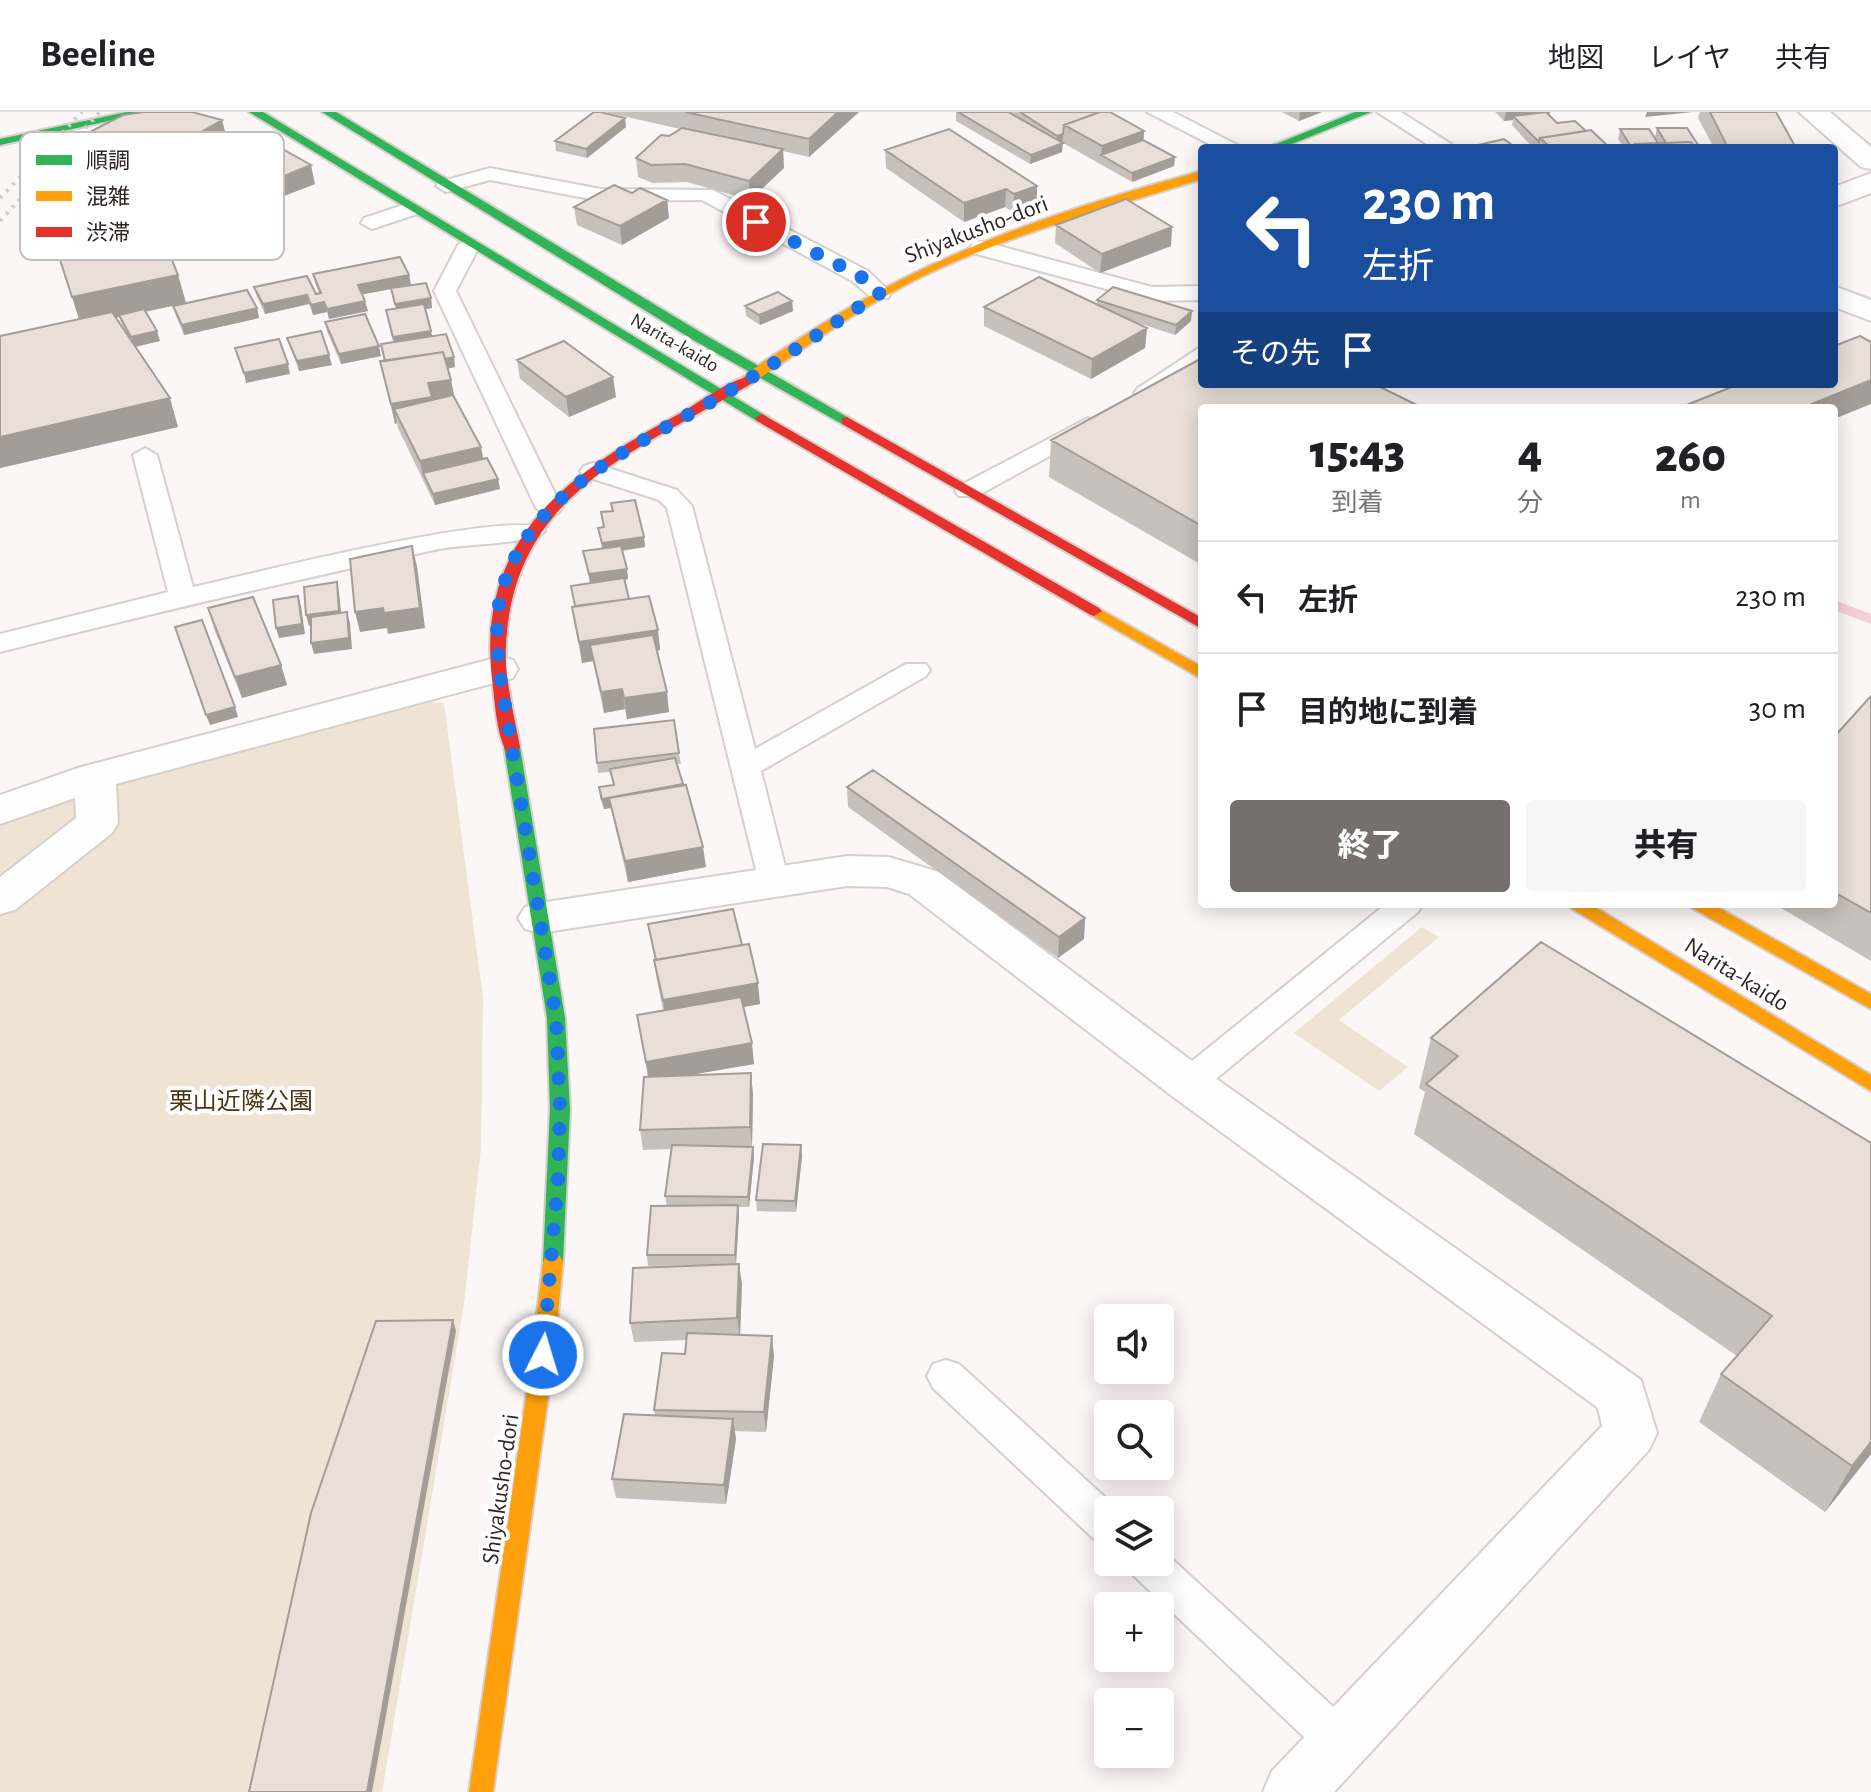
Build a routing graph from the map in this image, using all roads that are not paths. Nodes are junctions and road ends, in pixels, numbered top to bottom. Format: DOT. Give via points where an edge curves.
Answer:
graph roads {
  1 [pos="255,112"];
  2 [pos="328,112"];
  3 [pos="1157,112"];
  4 [pos="1387,112"];
  5 [pos="1813,112"];
  6 [pos="136,113"];
  7 [pos="1360,113"];
  8 [pos="47,132"];
  9 [pos="20,138"];
  10 [pos="0,142"];
  11 [pos="1225,144"];
  12 [pos="1282,144"];
  13 [pos="1441,144"];
  14 [pos="1871,161"];
  15 [pos="1198,176"];
  16 [pos="1871,182"];
  17 [pos="446,186"];
  18 [pos="1838,196"];
  19 [pos="409,209"];
  20 [pos="372,223"];
  21 [pos="469,245"];
  22 [pos="981,248"];
  23 [pos="880,293"];
  24 [pos="1198,293"];
  25 [pos="1838,297"];
  26 [pos="1871,312"];
  27 [pos="1198,356"];
  28 [pos="760,373"];
  29 [pos="722,395"];
  30 [pos="145,455"];
  31 [pos="593,471"];
  32 [pos="968,491"];
  33 [pos="549,508"];
  34 [pos="532,531"];
  35 [pos="183,598"];
  36 [pos="1198,622"];
  37 [pos="0,643"];
  38 [pos="499,669"];
  39 [pos="916,670"];
  40 [pos="1198,672"];
  41 [pos="744,768"];
  42 [pos="95,776"];
  43 [pos="0,810"];
  44 [pos="774,882"];
  45 [pos="0,899"];
  46 [pos="1402,908"];
  47 [pos="1584,908"];
  48 [pos="1705,908"];
  49 [pos="540,918"];
  50 [pos="1871,1002"];
  51 [pos="1188,1083"];
  52 [pos="1871,1084"];
  53 [pos="946,1376"];
  54 [pos="1094,1513"];
  55 [pos="1162,1576"];
  56 [pos="1339,1741"];
  57 [pos="481,1792"];
  58 [pos="1293,1792"];
  1 -- 19 [label="main road, Narita-kaido"];
  2 -- 17 [label="main road, Narita-kaido"];
  3 -- 11 [label="lane"];
  4 -- 13 [label="lane"];
  5 -- 14 [label="street"];
  6 -- 8 [label="main road"];
  7 -- 12 [label="main road"];
  9 -- 10 [label="main road"];
  15 -- 22 [label="main road, Shiyakusho-dori"];
  16 -- 18 [label="street"];
  17 -- 23 [label="lane" via="490,174 601,195 706,194 860,276"];
  17 -- 28 [label="main road, Narita-kaido"];
  19 -- 20 [label="lane"];
  19 -- 21 [label="main road, Narita-kaido"];
  21 -- 29 [label="main road, Narita-kaido"];
  21 -- 33 [label="lane" via="445,291"];
  22 -- 23 [label="main road, Shiyakusho-dori"];
  22 -- 24 [label="lane" via="1151,294"];
  23 -- 28 [label="main road, Shiyakusho-dori"];
  25 -- 26 [label="street"];
  27 -- 32 [label="lane" via="1162,384"];
  28 -- 29 [label="main road, Shiyakusho-dori"];
  28 -- 32 [label="main road, Narita-kaido"];
  29 -- 31 [label="main road, Shiyakusho-dori"];
  29 -- 40 [label="main road, Narita-kaido"];
  30 -- 35 [label="lane"];
  31 -- 33 [label="main road, Shiyakusho-dori"];
  31 -- 41 [label="lane" via="668,495 679,506"];
  32 -- 36 [label="main road, Narita-kaido"];
  33 -- 34 [label="main road, Shiyakusho-dori"];
  34 -- 35 [label="lane" via="462,536"];
  34 -- 38 [label="main road, Shiyakusho-dori" via="502,588 496,624"];
  35 -- 37 [label="lane"];
  38 -- 42 [label="street"];
  38 -- 49 [label="main road, Shiyakusho-dori"];
  39 -- 41 [label="lane"];
  41 -- 44 [label="lane"];
  42 -- 43 [label="street"];
  42 -- 45 [label="street" via="97,823"];
  44 -- 49 [label="street"];
  44 -- 51 [label="street" via="847,871 889,872 924,883"];
  46 -- 51 [label="lane"];
  47 -- 52 [label="main road, Narita-kaido"];
  48 -- 50 [label="main road, Narita-kaido"];
  49 -- 57 [label="main road, Shiyakusho-dori" via="560,1109 555,1239"];
  51 -- 56 [label="street" via="1622,1396 1630,1433"];
  53 -- 54 [label="lane"];
  55 -- 56 [label="lane"];
  56 -- 58 [label="street"];
}
